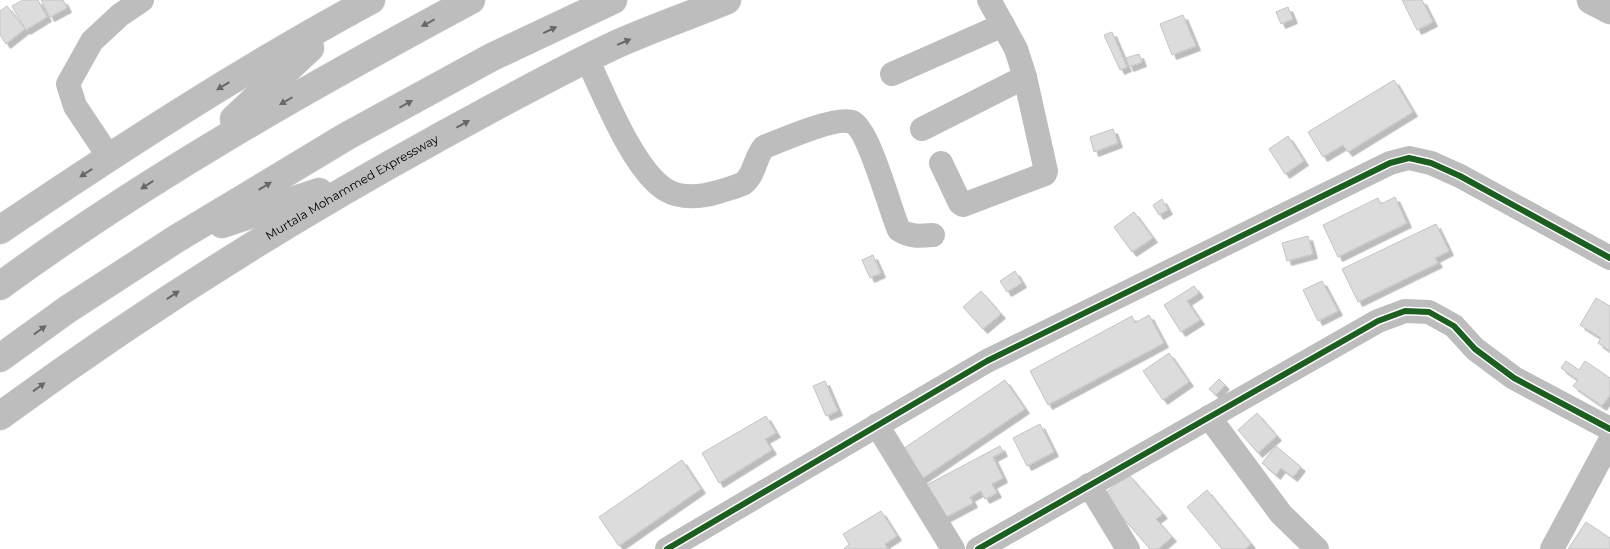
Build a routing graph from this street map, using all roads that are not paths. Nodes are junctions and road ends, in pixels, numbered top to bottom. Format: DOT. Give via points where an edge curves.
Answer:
graph roads {
  1 [pos="142,0"];
  2 [pos="471,0"];
  3 [pos="613,0"];
  4 [pos="727,0"];
  5 [pos="989,0"];
  6 [pos="1591,0"];
  7 [pos="359,6"];
  8 [pos="1610,10"];
  9 [pos="1003,26"];
  10 [pos="587,59"];
  11 [pos="892,74"];
  12 [pos="1025,76"];
  13 [pos="922,129"];
  14 [pos="198,152"];
  15 [pos="109,158"];
  16 [pos="940,163"];
  17 [pos="368,176"];
  18 [pos="0,230"];
  19 [pos="933,235"];
  20 [pos="176,239"];
  21 [pos="1610,258"];
  22 [pos="0,286"];
  23 [pos="0,358"];
  24 [pos="0,416"];
  25 [pos="1209,417"];
  26 [pos="877,425"];
  27 [pos="1610,429"];
  28 [pos="1610,441"];
  29 [pos="1089,486"];
  30 [pos="667,549"];
  31 [pos="953,549"];
  32 [pos="978,549"];
  33 [pos="1128,549"];
  34 [pos="1317,549"];
  35 [pos="1552,549"];
  1 -- 15 [label="street" via="92,40 68,84 75,106"];
  2 -- 14 [label="highway, one-way"];
  20 -- 3 [label="highway, one-way" via="347,136 492,57"];
  10 -- 4 [label="highway, Murtala Mohammed Expressway, one-way"];
  5 -- 9 [label="street"];
  6 -- 8 [label="highway"];
  7 -- 14 [label="highway"];
  7 -- 15 [label="highway, one-way" via="220,87"];
  9 -- 11 [label="street"];
  9 -- 12 [label="street" via="1016,49"];
  17 -- 10 [label="highway, Murtala Mohammed Expressway, one-way"];
  10 -- 19 [label="street" via="614,117 644,168 666,190 684,196 709,195 743,184 764,147 838,121 852,122 860,128 874,158 899,230 906,235"];
  12 -- 13 [label="street"];
  12 -- 16 [label="street" via="1046,167 1044,174 964,205"];
  14 -- 22 [label="highway, one-way" via="69,235"];
  15 -- 18 [label="highway, one-way"];
  17 -- 20 [label="highway"];
  24 -- 17 [label="highway, Murtala Mohammed Expressway, one-way" via="117,332 232,257"];
  23 -- 20 [label="highway, one-way" via="68,309"];
  21 -- 26 [label="street" via="1460,176 1410,158 1390,163 986,361"];
  25 -- 27 [label="street" via="1378,321 1405,311 1429,312 1454,326 1475,349 1514,378"];
  25 -- 29 [label="street"];
  25 -- 34 [label="street" via="1281,514"];
  26 -- 30 [label="street"];
  26 -- 31 [label="street"];
  28 -- 35 [label="street"];
  29 -- 32 [label="street"];
  29 -- 33 [label="street"];
}
